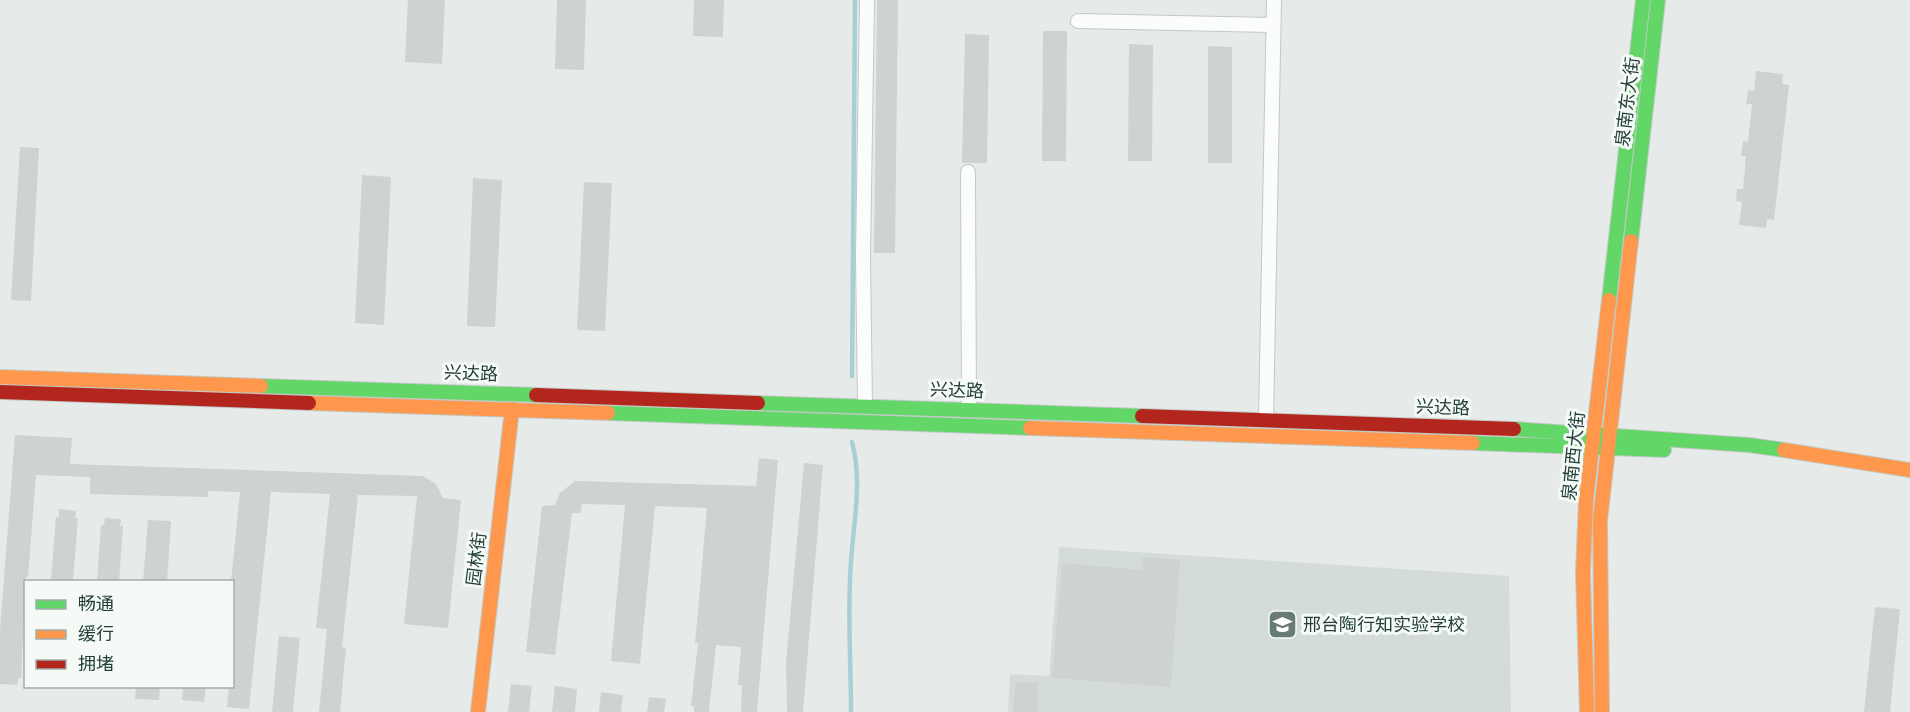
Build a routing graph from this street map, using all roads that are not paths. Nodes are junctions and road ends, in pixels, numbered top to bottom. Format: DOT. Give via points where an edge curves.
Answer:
graph roads {
  1 [pos="867,0"];
  2 [pos="1274,0"];
  3 [pos="1643,0"];
  4 [pos="1658,0"];
  5 [pos="1078,21"];
  6 [pos="1273,25"];
  7 [pos="968,172"];
  8 [pos="1627,207"];
  9 [pos="0,376"];
  10 [pos="0,392"];
  11 [pos="865,406"];
  12 [pos="512,409"];
  13 [pos="969,410"];
  14 [pos="1266,420"];
  15 [pos="1594,433"];
  16 [pos="1609,441"];
  17 [pos="1593,447"];
  18 [pos="1910,470"];
  19 [pos="1910,484"];
  20 [pos="478,712"];
  21 [pos="1587,712"];
  22 [pos="1602,712"];
  1 -- 11 [label="street"];
  2 -- 6 [label="street"];
  3 -- 8 [label="main road, 泉南东大街"];
  4 -- 8 [label="main road, 泉南东大街"];
  5 -- 6 [label="street"];
  6 -- 14 [label="street"];
  7 -- 13 [label="street"];
  8 -- 15 [label="main road, 泉南西大街"];
  8 -- 16 [label="main road, 泉南西大街"];
  9 -- 11 [label="main road, 兴达路"];
  10 -- 12 [label="main road, 兴达路"];
  11 -- 13 [label="main road, 兴达路"];
  12 -- 17 [label="main road, 兴达路"];
  12 -- 20 [label="main road, 园林街"];
  13 -- 14 [label="main road, 兴达路"];
  14 -- 15 [label="main road, 兴达路"];
  15 -- 16 [label="main road, 兴达路"];
  15 -- 17 [label="main road, 泉南西大街"];
  16 -- 17 [label="main road, 兴达路"];
  16 -- 18 [label="main road, 兴达路" via="1749,445"];
  16 -- 19 [label="main road, 兴达路"];
  16 -- 22 [label="main road, 泉南西大街" via="1600,521"];
  17 -- 21 [label="main road, 泉南西大街" via="1584,543"];
}
